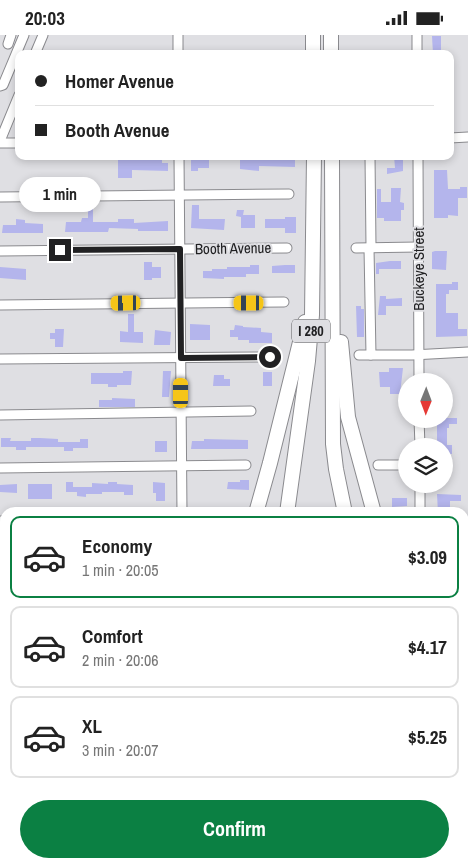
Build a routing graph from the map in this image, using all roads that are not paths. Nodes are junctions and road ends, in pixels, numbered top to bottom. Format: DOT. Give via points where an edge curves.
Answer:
graph roads {
  1 [pos="24,35"];
  2 [pos="43,35"];
  3 [pos="178,35"];
  4 [pos="313,35"];
  5 [pos="331,35"];
  6 [pos="417,35"];
  7 [pos="18,50"];
  8 [pos="37,50"];
  9 [pos="178,50"];
  10 [pos="314,50"];
  11 [pos="331,50"];
  12 [pos="417,50"];
  13 [pos="15,56"];
  14 [pos="0,87"];
  15 [pos="15,105"];
  16 [pos="468,137"];
  17 [pos="454,138"];
  18 [pos="0,142"];
  19 [pos="15,143"];
  20 [pos="179,160"];
  21 [pos="314,160"];
  22 [pos="332,160"];
  23 [pos="370,160"];
  24 [pos="418,160"];
  25 [pos="289,194"];
  26 [pos="179,195"];
  27 [pos="0,197"];
  28 [pos="356,247"];
  29 [pos="370,247"];
  30 [pos="418,247"];
  31 [pos="287,248"];
  32 [pos="180,249"];
  33 [pos="0,251"];
  34 [pos="314,282"];
  35 [pos="333,283"];
  36 [pos="180,303"];
  37 [pos="284,303"];
  38 [pos="0,305"];
  39 [pos="468,352"];
  40 [pos="359,355"];
  41 [pos="371,355"];
  42 [pos="418,355"];
  43 [pos="270,357"];
  44 [pos="181,358"];
  45 [pos="0,359"];
  46 [pos="419,373"];
  47 [pos="181,411"];
  48 [pos="251,411"];
  49 [pos="0,415"];
  50 [pos="246,465"];
  51 [pos="378,465"];
  52 [pos="398,465"];
  53 [pos="182,466"];
  54 [pos="0,468"];
  55 [pos="420,493"];
  56 [pos="182,507"];
  57 [pos="258,507"];
  58 [pos="288,507"];
  59 [pos="344,507"];
  60 [pos="372,507"];
  61 [pos="420,507"];
  1 -- 7 [label="street"];
  2 -- 8 [label="street"];
  3 -- 9 [label="street"];
  4 -- 10 [label="highway"];
  5 -- 11 [label="highway"];
  6 -- 12 [label="street"];
  13 -- 14 [label="street"];
  15 -- 18 [label="street"];
  16 -- 17 [label="street"];
  18 -- 19 [label="street"];
  20 -- 26 [label="street"];
  21 -- 34 [label="highway, I 280"];
  22 -- 35 [label="highway, I 280"];
  23 -- 29 [label="street"];
  24 -- 30 [label="street, Buckeye Street"];
  25 -- 26 [label="street"];
  26 -- 27 [label="street"];
  26 -- 32 [label="street"];
  28 -- 29 [label="street"];
  29 -- 30 [label="street"];
  29 -- 41 [label="street"];
  30 -- 42 [label="street, Buckeye Street"];
  31 -- 32 [label="street, Booth Avenue"];
  32 -- 33 [label="street, Booth Avenue"];
  32 -- 36 [label="street"];
  34 -- 57 [label="highway"];
  34 -- 58 [label="highway, I 280" via="311,336"];
  35 -- 59 [label="highway, I 280" via="333,444"];
  35 -- 60 [label="highway" via="348,417"];
  36 -- 37 [label="street"];
  36 -- 38 [label="street"];
  36 -- 44 [label="street"];
  39 -- 42 [label="street"];
  40 -- 41 [label="street"];
  41 -- 42 [label="street"];
  42 -- 46 [label="street, Buckeye Street"];
  43 -- 44 [label="street"];
  44 -- 45 [label="street"];
  44 -- 47 [label="street"];
  47 -- 48 [label="street"];
  47 -- 49 [label="street"];
  47 -- 53 [label="street"];
  50 -- 53 [label="street"];
  51 -- 52 [label="street"];
  53 -- 54 [label="street"];
  53 -- 56 [label="street"];
  55 -- 61 [label="street"];
}
